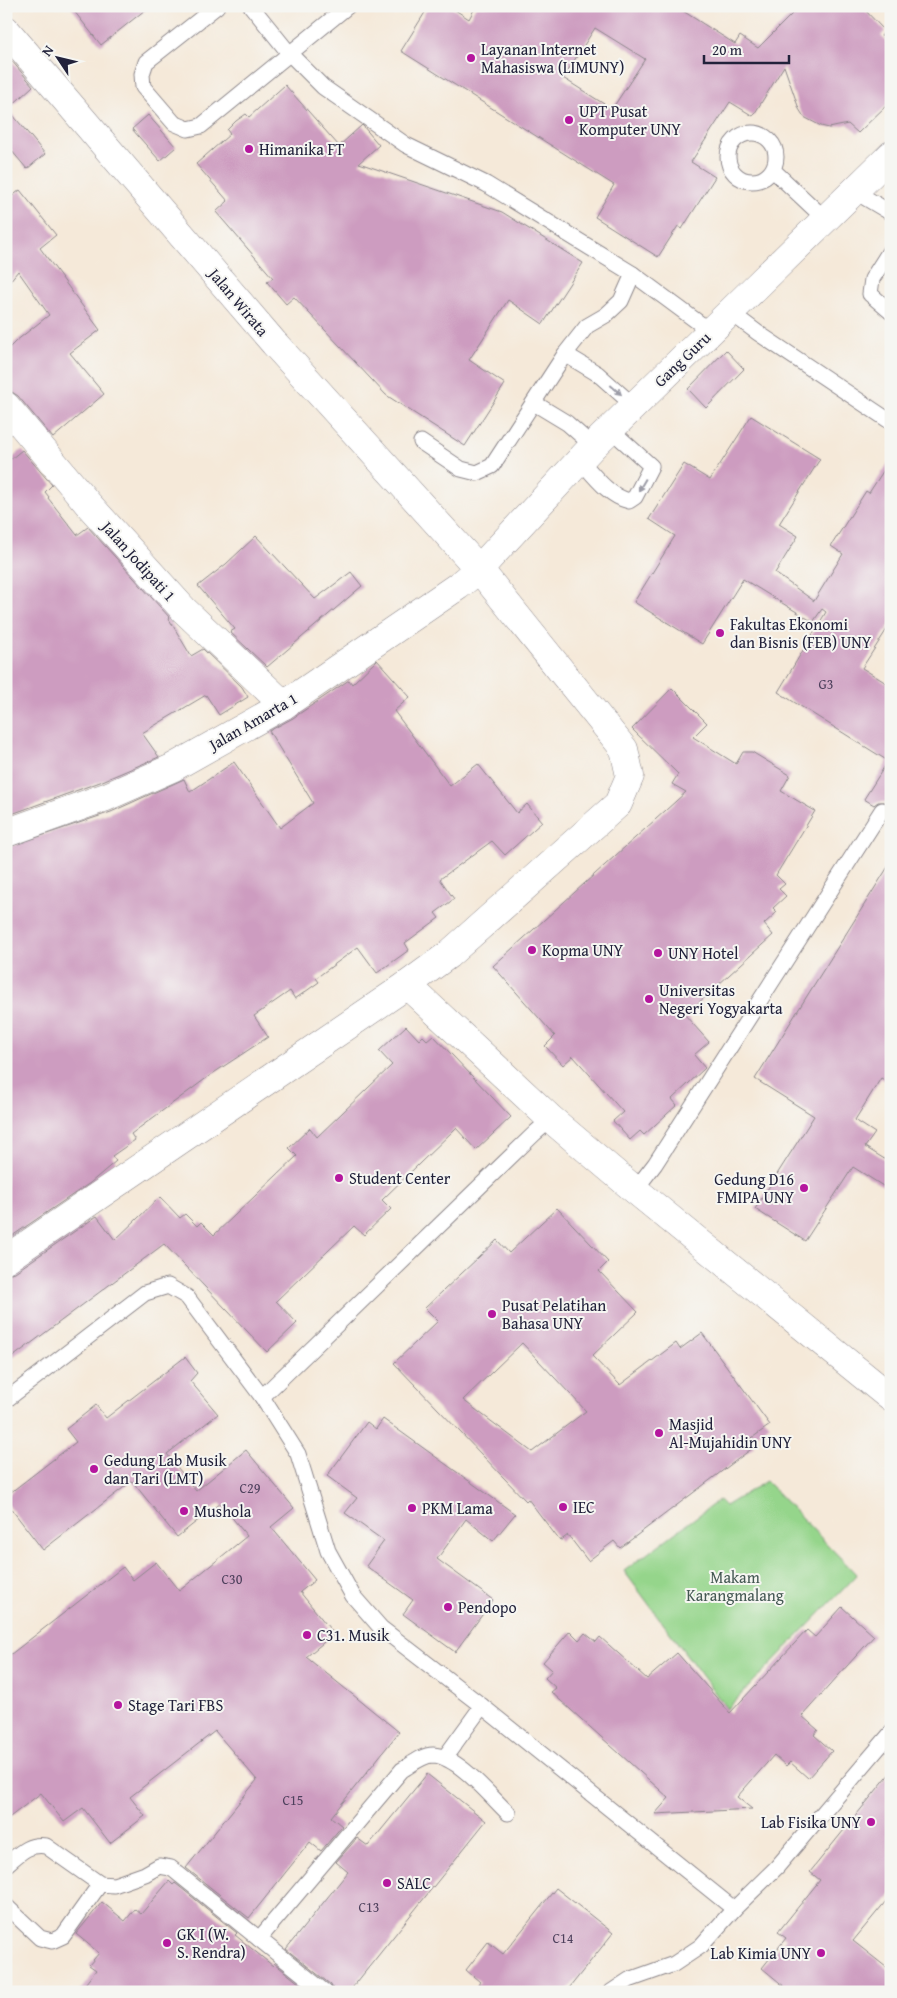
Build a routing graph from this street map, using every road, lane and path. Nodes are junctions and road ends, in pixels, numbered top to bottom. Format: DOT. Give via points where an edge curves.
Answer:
graph roads {
  1 [pos="217,6"];
  2 [pos="252,6"];
  3 [pos="348,6"];
  4 [pos="6,30"];
  5 [pos="290,53"];
  6 [pos="891,155"];
  7 [pos="773,170"];
  8 [pos="854,191"];
  9 [pos="891,213"];
  10 [pos="824,219"];
  11 [pos="891,249"];
  12 [pos="633,274"];
  13 [pos="730,312"];
  14 [pos="891,312"];
  15 [pos="710,331"];
  16 [pos="565,354"];
  17 [pos="534,403"];
  18 [pos="6,406"];
  19 [pos="634,406"];
  20 [pos="891,422"];
  21 [pos="421,442"];
  22 [pos="594,445"];
  23 [pos="478,569"];
  24 [pos="284,705"];
  25 [pos="882,810"];
  26 [pos="6,833"];
  27 [pos="407,985"];
  28 [pos="551,1119"];
  29 [pos="636,1190"];
  30 [pos="6,1259"];
  31 [pos="888,1388"];
  32 [pos="262,1397"];
  33 [pos="6,1400"];
  34 [pos="482,1706"];
  35 [pos="891,1733"];
  36 [pos="445,1758"];
  37 [pos="508,1814"];
  38 [pos="6,1865"];
  39 [pos="100,1884"];
  40 [pos="6,1906"];
  41 [pos="734,1909"];
  42 [pos="259,1938"];
  43 [pos="325,1992"];
  44 [pos="611,1992"];
  1 -- 5 [label="lane" via="146,62 142,74 144,87 174,123 188,129 201,126"];
  2 -- 5 [label="lane"];
  3 -- 5 [label="lane"];
  4 -- 23 [label="street, Jalan Wirata" via="274,343"];
  5 -- 12 [label="lane" via="323,87 406,145 486,184"];
  6 -- 8 [label="street, Gang Guru"];
  7 -- 10 [label="lane"];
  8 -- 9 [label="lane"];
  8 -- 10 [label="street, Gang Guru"];
  10 -- 13 [label="street, Gang Guru"];
  11 -- 14 [label="lane" via="872,278 870,294"];
  12 -- 15 [label="lane"];
  12 -- 16 [label="lane" via="621,301 587,326"];
  13 -- 15 [label="street, Gang Guru"];
  13 -- 20 [label="lane"];
  15 -- 19 [label="street, Gang Guru"];
  16 -- 17 [label="lane"];
  16 -- 19 [label="lane, one-way" via="598,374"];
  17 -- 21 [label="lane" via="492,466 477,473 461,469"];
  22 -- 17 [label="lane, one-way" via="567,423"];
  18 -- 24 [label="street, Jalan Jodipati 1" via="89,505 184,610"];
  19 -- 22 [label="street, Gang Guru"];
  22 -- 23 [label="street, Gang Guru"];
  23 -- 24 [label="street, Jalan Amarta 1"];
  23 -- 27 [label="street, Jalan Wirata" via="624,749 630,776 618,804 448,955"];
  24 -- 26 [label="street, Jalan Amarta 1" via="172,768"];
  25 -- 29 [label="lane"];
  27 -- 28 [label="street"];
  27 -- 30 [label="street, Jalan Wirata"];
  28 -- 29 [label="street"];
  28 -- 32 [label="lane"];
  29 -- 31 [label="street"];
  32 -- 33 [label="lane" via="187,1297 168,1286 145,1293"];
  32 -- 34 [label="lane" via="298,1454 328,1551 353,1596 382,1628"];
  34 -- 36 [label="lane"];
  34 -- 41 [label="lane"];
  35 -- 41 [label="lane" via="777,1867"];
  36 -- 37 [label="lane" via="465,1771"];
  36 -- 42 [label="lane" via="431,1755 402,1770"];
  38 -- 39 [label="lane" via="26,1848 35,1844 46,1846"];
  39 -- 40 [label="lane" via="63,1936 52,1941 40,1938"];
  39 -- 42 [label="lane" via="114,1885 158,1866 171,1868"];
  41 -- 44 [label="lane" via="701,1946 674,1964 629,1980"];
  42 -- 43 [label="lane"];
}
